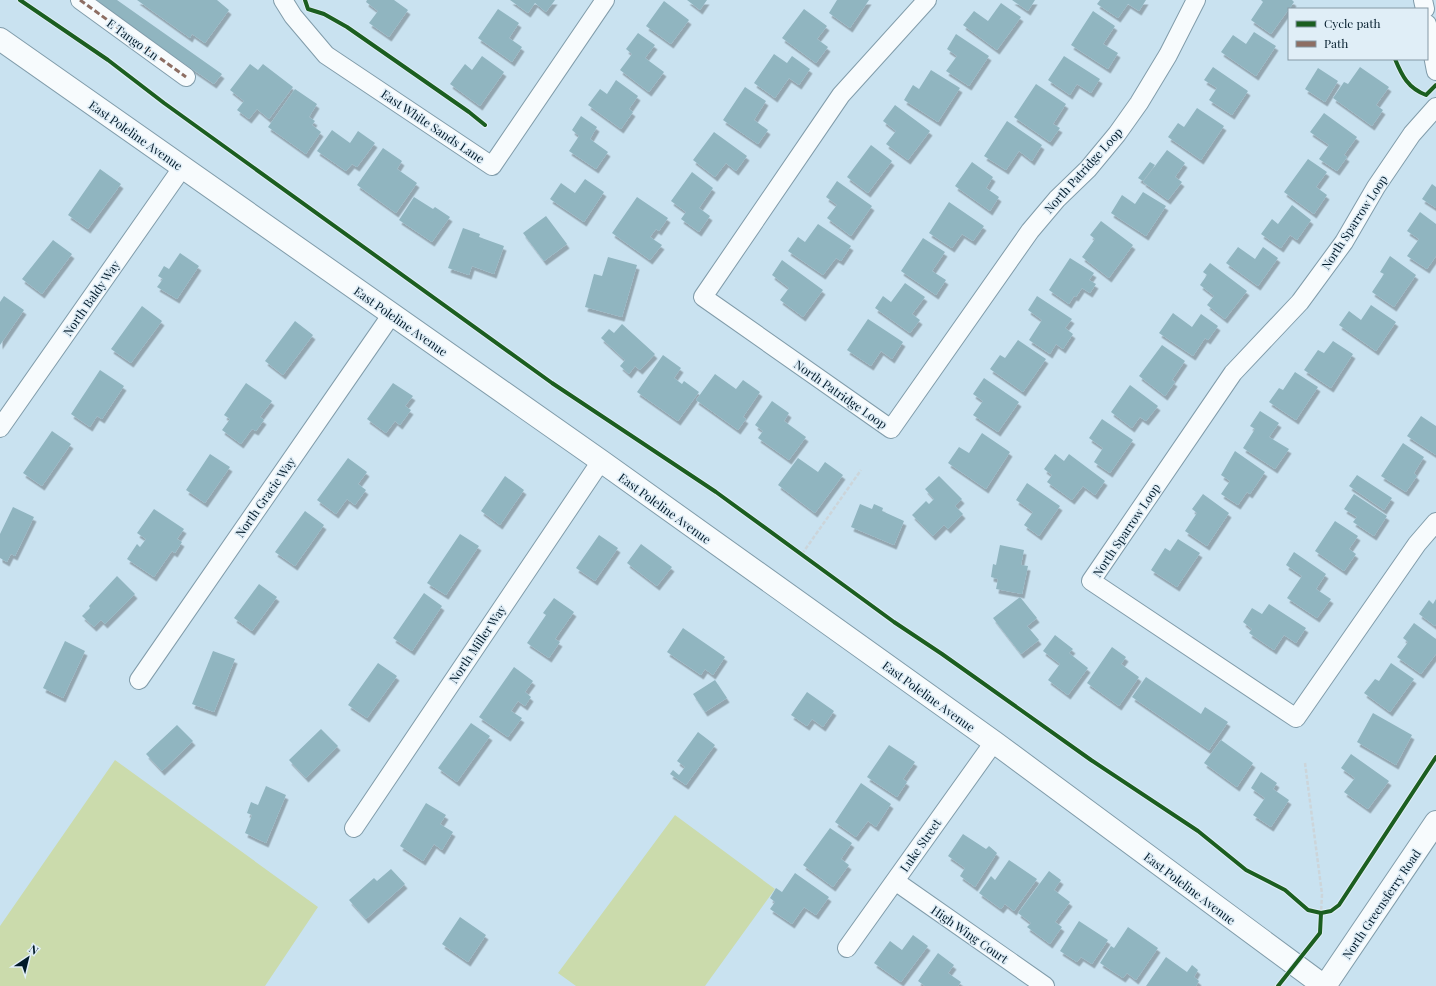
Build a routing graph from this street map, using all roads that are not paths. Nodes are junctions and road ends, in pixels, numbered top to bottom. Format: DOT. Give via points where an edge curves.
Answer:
graph roads {
  1 [pos="80,0"];
  2 [pos="283,0"];
  3 [pos="605,0"];
  4 [pos="927,0"];
  5 [pos="1196,0"];
  6 [pos="1428,29"];
  7 [pos="0,39"];
  8 [pos="1436,71"];
  9 [pos="186,77"];
  10 [pos="1436,107"];
  11 [pos="182,168"];
  12 [pos="392,314"];
  13 [pos="0,428"];
  14 [pos="601,462"];
  15 [pos="1436,522"];
  16 [pos="139,680"];
  17 [pos="994,742"];
  18 [pos="1436,822"];
  19 [pos="354,828"];
  20 [pos="895,881"];
  21 [pos="847,948"];
  22 [pos="1045,986"];
  23 [pos="1324,986"];
  1 -- 9 [label="street, E Tango Ln"];
  2 -- 3 [label="street, East White Sands Lane" via="326,55 492,166"];
  4 -- 5 [label="street, North Patridge Loop" via="841,95 703,297 891,429 1030,231 1117,134 1168,55"];
  6 -- 8 [label="street"];
  7 -- 11 [label="main road, East Poleline Avenue"];
  10 -- 15 [label="street, North Sparrow Loop" via="1412,134 1376,187 1344,242 1300,302 1233,374 1091,582 1296,718 1417,544"];
  11 -- 12 [label="main road, East Poleline Avenue"];
  11 -- 13 [label="street, North Baldy Way"];
  12 -- 14 [label="main road, East Poleline Avenue"];
  12 -- 16 [label="street, North Gracie Way"];
  14 -- 17 [label="main road, East Poleline Avenue"];
  14 -- 19 [label="street, North Miller Way"];
  17 -- 20 [label="street, Luke Street"];
  17 -- 23 [label="main road, East Poleline Avenue"];
  18 -- 23 [label="main road, North Greensferry Road"];
  20 -- 21 [label="street, Luke Street"];
  20 -- 22 [label="street, High Wing Court"];
}
